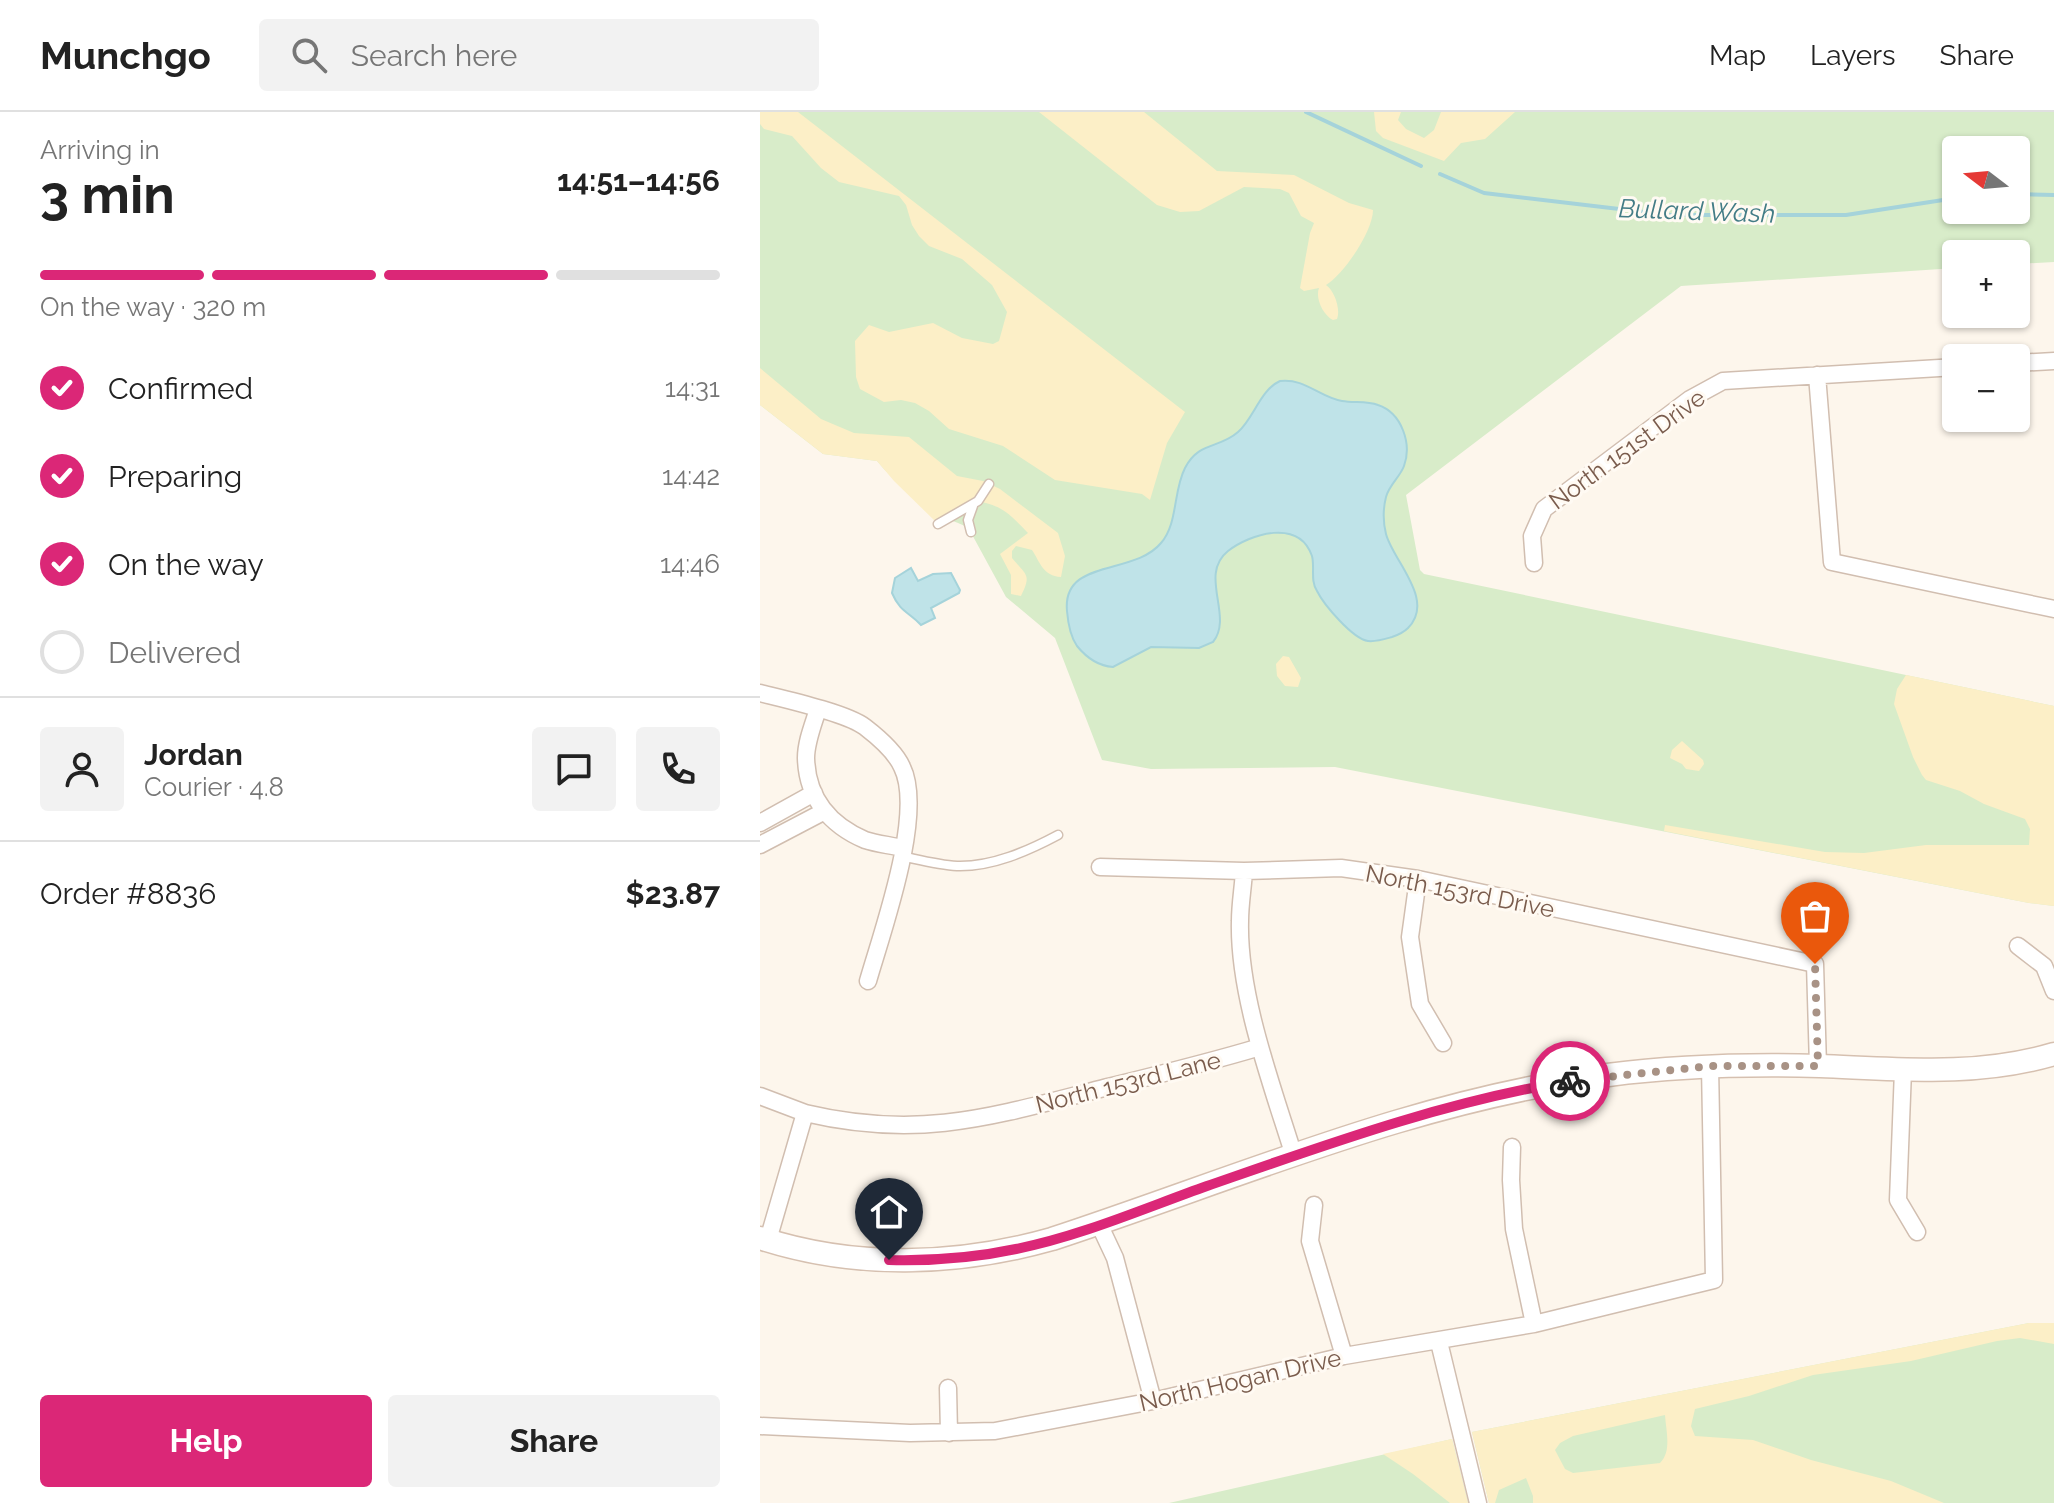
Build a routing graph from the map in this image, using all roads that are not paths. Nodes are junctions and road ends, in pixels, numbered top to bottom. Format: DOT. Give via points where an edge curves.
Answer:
graph roads {
  1 [pos="2054,361"];
  2 [pos="2030,362"];
  3 [pos="1942,368"];
  4 [pos="1817,375"];
  5 [pos="989,484"];
  6 [pos="975,504"];
  7 [pos="938,524"];
  8 [pos="971,532"];
  9 [pos="1534,563"];
  10 [pos="2054,609"];
  11 [pos="760,693"];
  12 [pos="818,709"];
  13 [pos="814,793"];
  14 [pos="823,812"];
  15 [pos="760,823"];
  16 [pos="1058,835"];
  17 [pos="760,845"];
  18 [pos="902,852"];
  19 [pos="1100,867"];
  20 [pos="1244,871"];
  21 [pos="1418,879"];
  22 [pos="2018,946"];
  23 [pos="868,981"];
  24 [pos="2054,991"];
  25 [pos="1443,1043"];
  26 [pos="1260,1047"];
  27 [pos="2054,1054"];
  28 [pos="1710,1066"];
  29 [pos="1818,1066"];
  30 [pos="1903,1070"];
  31 [pos="760,1096"];
  32 [pos="805,1113"];
  33 [pos="1512,1147"];
  34 [pos="1294,1156"];
  35 [pos="1314,1205"];
  36 [pos="1099,1224"];
  37 [pos="1917,1232"];
  38 [pos="764,1239"];
  39 [pos="1534,1324"];
  40 [pos="1439,1342"];
  41 [pos="1344,1356"];
  42 [pos="948,1388"];
  43 [pos="1153,1401"];
  44 [pos="760,1426"];
  45 [pos="949,1433"];
  46 [pos="1478,1503"];
  1 -- 2 [label="street"];
  3 -- 4 [label="street, North 151st Drive"];
  4 -- 9 [label="street, North 151st Drive" via="1723,381 1690,399 1544,509 1532,536"];
  4 -- 10 [label="street" via="1832,562"];
  5 -- 6 [label="lane"];
  6 -- 7 [label="lane"];
  6 -- 8 [label="lane" via="968,516"];
  11 -- 12 [label="street"];
  12 -- 13 [label="street" via="806,759"];
  12 -- 18 [label="street" via="862,725 903,768 910,806"];
  13 -- 14 [label="street"];
  13 -- 15 [label="street"];
  14 -- 17 [label="street"];
  14 -- 18 [label="street" via="844,829"];
  16 -- 18 [label="lane" via="1016,854 970,865"];
  18 -- 23 [label="street"];
  19 -- 20 [label="street, North 153rd Drive"];
  20 -- 21 [label="street, North 153rd Drive" via="1341,868"];
  20 -- 26 [label="street" via="1239,922 1243,967"];
  21 -- 25 [label="street" via="1410,937 1420,1004"];
  21 -- 29 [label="street, North 153rd Drive" via="1815,964"];
  22 -- 24 [label="street" via="2044,966"];
  26 -- 32 [label="street, North 153rd Lane" via="964,1123 903,1127"];
  26 -- 34 [label="street"];
  27 -- 30 [label="street" via="2001,1066"];
  28 -- 29 [label="street"];
  28 -- 34 [label="street" via="1608,1075 1482,1098"];
  28 -- 39 [label="street, North Hogan Drive" via="1714,1280"];
  29 -- 30 [label="street"];
  30 -- 37 [label="street" via="1898,1200"];
  31 -- 32 [label="street, North 153rd Lane"];
  32 -- 38 [label="street"];
  33 -- 39 [label="street" via="1514,1229"];
  34 -- 36 [label="street"];
  35 -- 41 [label="street" via="1310,1241"];
  36 -- 38 [label="street" via="1019,1249 926,1261 852,1258"];
  36 -- 43 [label="street" via="1115,1258"];
  39 -- 40 [label="street, North Hogan Drive"];
  40 -- 41 [label="street, North Hogan Drive"];
  40 -- 46 [label="street"];
  41 -- 43 [label="street, North Hogan Drive"];
  42 -- 45 [label="street"];
  43 -- 45 [label="street, North Hogan Drive" via="995,1431"];
  44 -- 45 [label="street, North Hogan Drive"];
}
